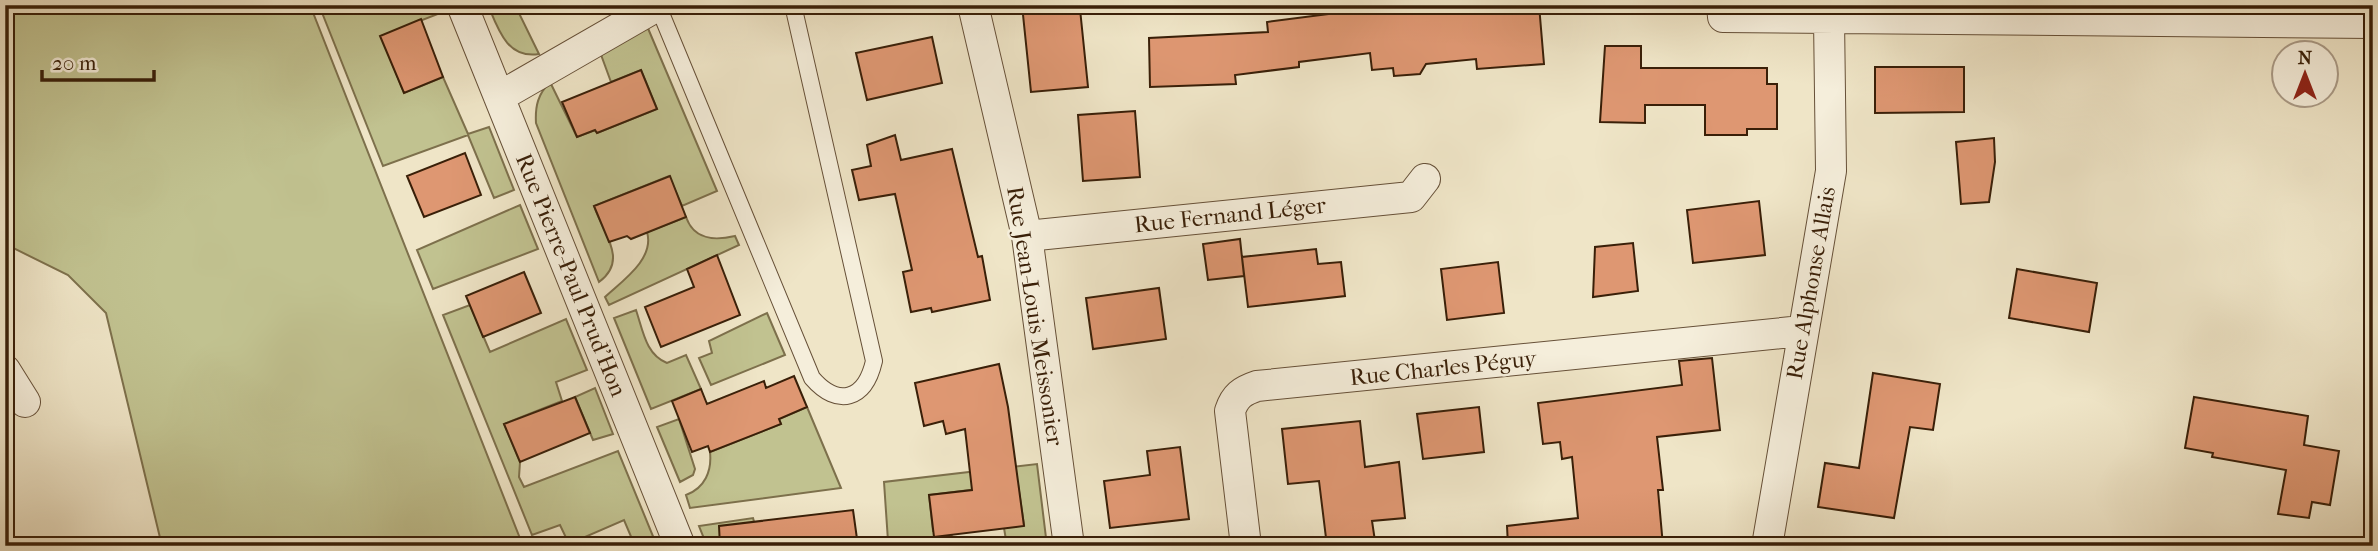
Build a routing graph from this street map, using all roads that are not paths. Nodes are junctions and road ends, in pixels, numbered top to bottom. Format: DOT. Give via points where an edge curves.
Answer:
graph roads {
  1 [pos="461,5"];
  2 [pos="658,5"];
  3 [pos="793,5"];
  4 [pos="973,5"];
  5 [pos="1722,5"];
  6 [pos="1829,18"];
  7 [pos="2373,23"];
  8 [pos="499,97"];
  9 [pos="1425,179"];
  10 [pos="1027,236"];
  11 [pos="1802,331"];
  12 [pos="5,370"];
  13 [pos="25,402"];
  14 [pos="680,546"];
  15 [pos="1069,546"];
  16 [pos="1246,546"];
  17 [pos="1767,546"];
  1 -- 8 [label="street, Rue Pierre-Paul Prud'Hon"];
  2 -- 3 [label="lane" via="812,377 823,391 853,395 865,387 874,361"];
  2 -- 8 [label="street"];
  4 -- 10 [label="street, Rue Jean-Louis Meissonier"];
  5 -- 6 [label="street" via="1723,17"];
  6 -- 7 [label="street"];
  6 -- 11 [label="street, Rue Alphonse Allais" via="1830,171"];
  8 -- 14 [label="street, Rue Pierre-Paul Prud'Hon"];
  9 -- 10 [label="street, Rue Fernand Léger" via="1411,197"];
  10 -- 15 [label="street, Rue Jean-Louis Meissonier"];
  11 -- 16 [label="street, Rue Charles Péguy" via="1257,386 1244,391 1234,399 1230,411"];
  11 -- 17 [label="street, Rue Alphonse Allais"];
  12 -- 13 [label="street"];
}
